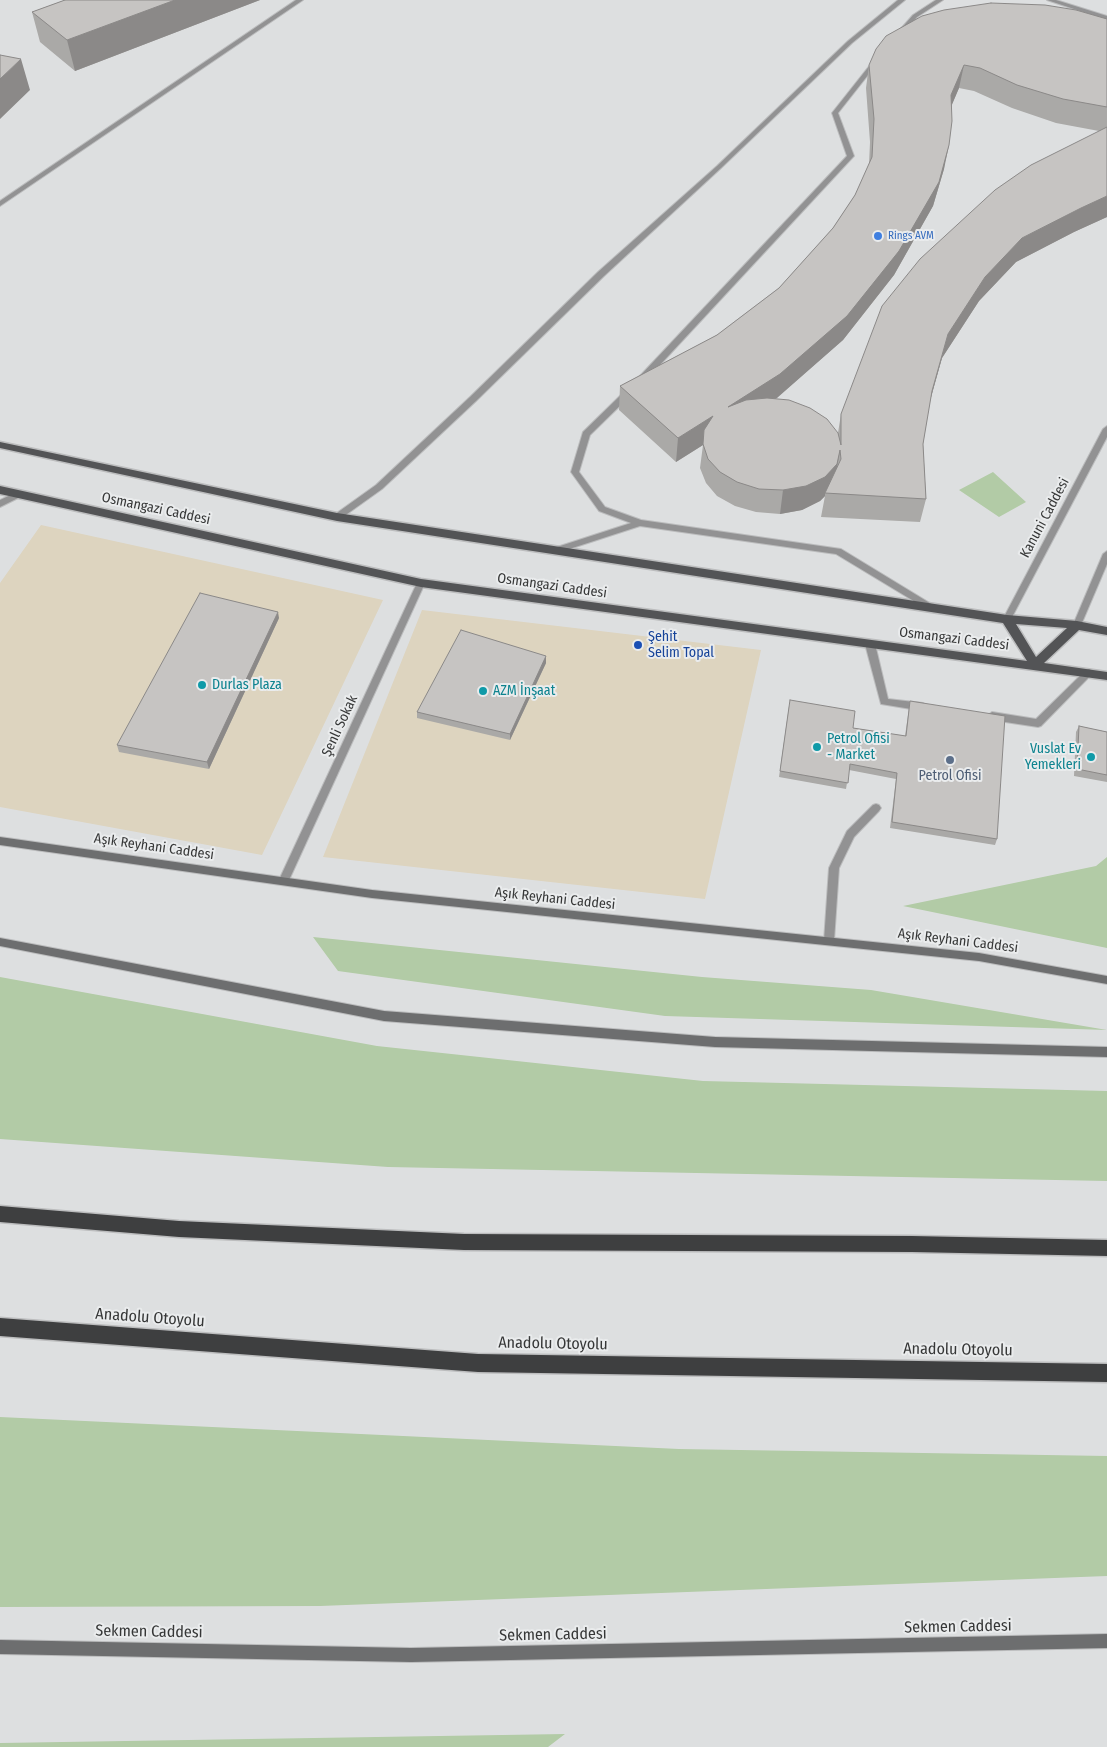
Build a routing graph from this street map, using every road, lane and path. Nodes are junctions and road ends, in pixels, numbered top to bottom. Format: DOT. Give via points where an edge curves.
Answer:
graph roads {
  1 [pos="300,0"];
  2 [pos="902,0"];
  3 [pos="940,0"];
  4 [pos="1050,0"];
  5 [pos="1107,18"];
  6 [pos="896,39"];
  7 [pos="883,54"];
  8 [pos="0,204"];
  9 [pos="1107,429"];
  10 [pos="0,438"];
  11 [pos="5,446"];
  12 [pos="0,490"];
  13 [pos="19,494"];
  14 [pos="0,504"];
  15 [pos="337,517"];
  16 [pos="640,523"];
  17 [pos="557,550"];
  18 [pos="1107,554"];
  19 [pos="421,583"];
  20 [pos="930,607"];
  21 [pos="1007,619"];
  22 [pos="1077,625"];
  23 [pos="1107,631"];
  24 [pos="870,644"];
  25 [pos="1035,665"];
  26 [pos="1089,672"];
  27 [pos="1107,676"];
  28 [pos="932,708"];
  29 [pos="980,715"];
  30 [pos="876,808"];
  31 [pos="0,840"];
  32 [pos="284,880"];
  33 [pos="0,942"];
  34 [pos="829,942"];
  35 [pos="1107,980"];
  36 [pos="1107,1052"];
  37 [pos="0,1214"];
  38 [pos="1107,1248"];
  39 [pos="0,1327"];
  40 [pos="1107,1373"];
  41 [pos="1107,1641"];
  42 [pos="0,1647"];
  1 -- 8 [label="street"];
  2 -- 15 [label="street" via="850,42 378,487"];
  3 -- 6 [label="street" via="915,16"];
  4 -- 5 [label="street"];
  7 -- 16 [label="street" via="835,114 851,156 636,386 586,434 575,472 602,508"];
  9 -- 21 [label="street, Kanuni Caddesi"];
  10 -- 11 [label="main road"];
  11 -- 15 [label="main road, Osmangazi Caddesi"];
  12 -- 13 [label="main road, Osmangazi Caddesi"];
  13 -- 14 [label="street"];
  13 -- 19 [label="main road, Osmangazi Caddesi"];
  15 -- 17 [label="main road, Osmangazi Caddesi"];
  16 -- 17 [label="street"];
  16 -- 20 [label="street" via="838,551"];
  17 -- 20 [label="main road, Osmangazi Caddesi"];
  18 -- 22 [label="street"];
  19 -- 24 [label="main road, Osmangazi Caddesi"];
  19 -- 32 [label="street, Şenli Sokak"];
  20 -- 21 [label="main road, Osmangazi Caddesi"];
  21 -- 22 [label="main road, Osmangazi Caddesi"];
  21 -- 25 [label="main road"];
  22 -- 23 [label="main road, Osmangazi Caddesi"];
  22 -- 25 [label="main road"];
  24 -- 25 [label="main road, Osmangazi Caddesi"];
  24 -- 28 [label="street" via="884,702"];
  25 -- 26 [label="main road, Osmangazi Caddesi"];
  26 -- 27 [label="main road, Osmangazi Caddesi"];
  26 -- 29 [label="street" via="1038,723"];
  30 -- 34 [label="street" via="850,834 834,868"];
  31 -- 32 [label="main road, Aşık Reyhani Caddesi"];
  32 -- 34 [label="main road, Aşık Reyhani Caddesi" via="382,895"];
  33 -- 36 [label="main road" via="384,1016 715,1042"];
  34 -- 35 [label="main road, Aşık Reyhani Caddesi" via="979,957"];
  37 -- 38 [label="highway" via="179,1229 464,1242"];
  39 -- 40 [label="highway, Anadolu Otoyolu" via="478,1363"];
  41 -- 42 [label="main road, Sekmen Caddesi" via="411,1655"];
}
